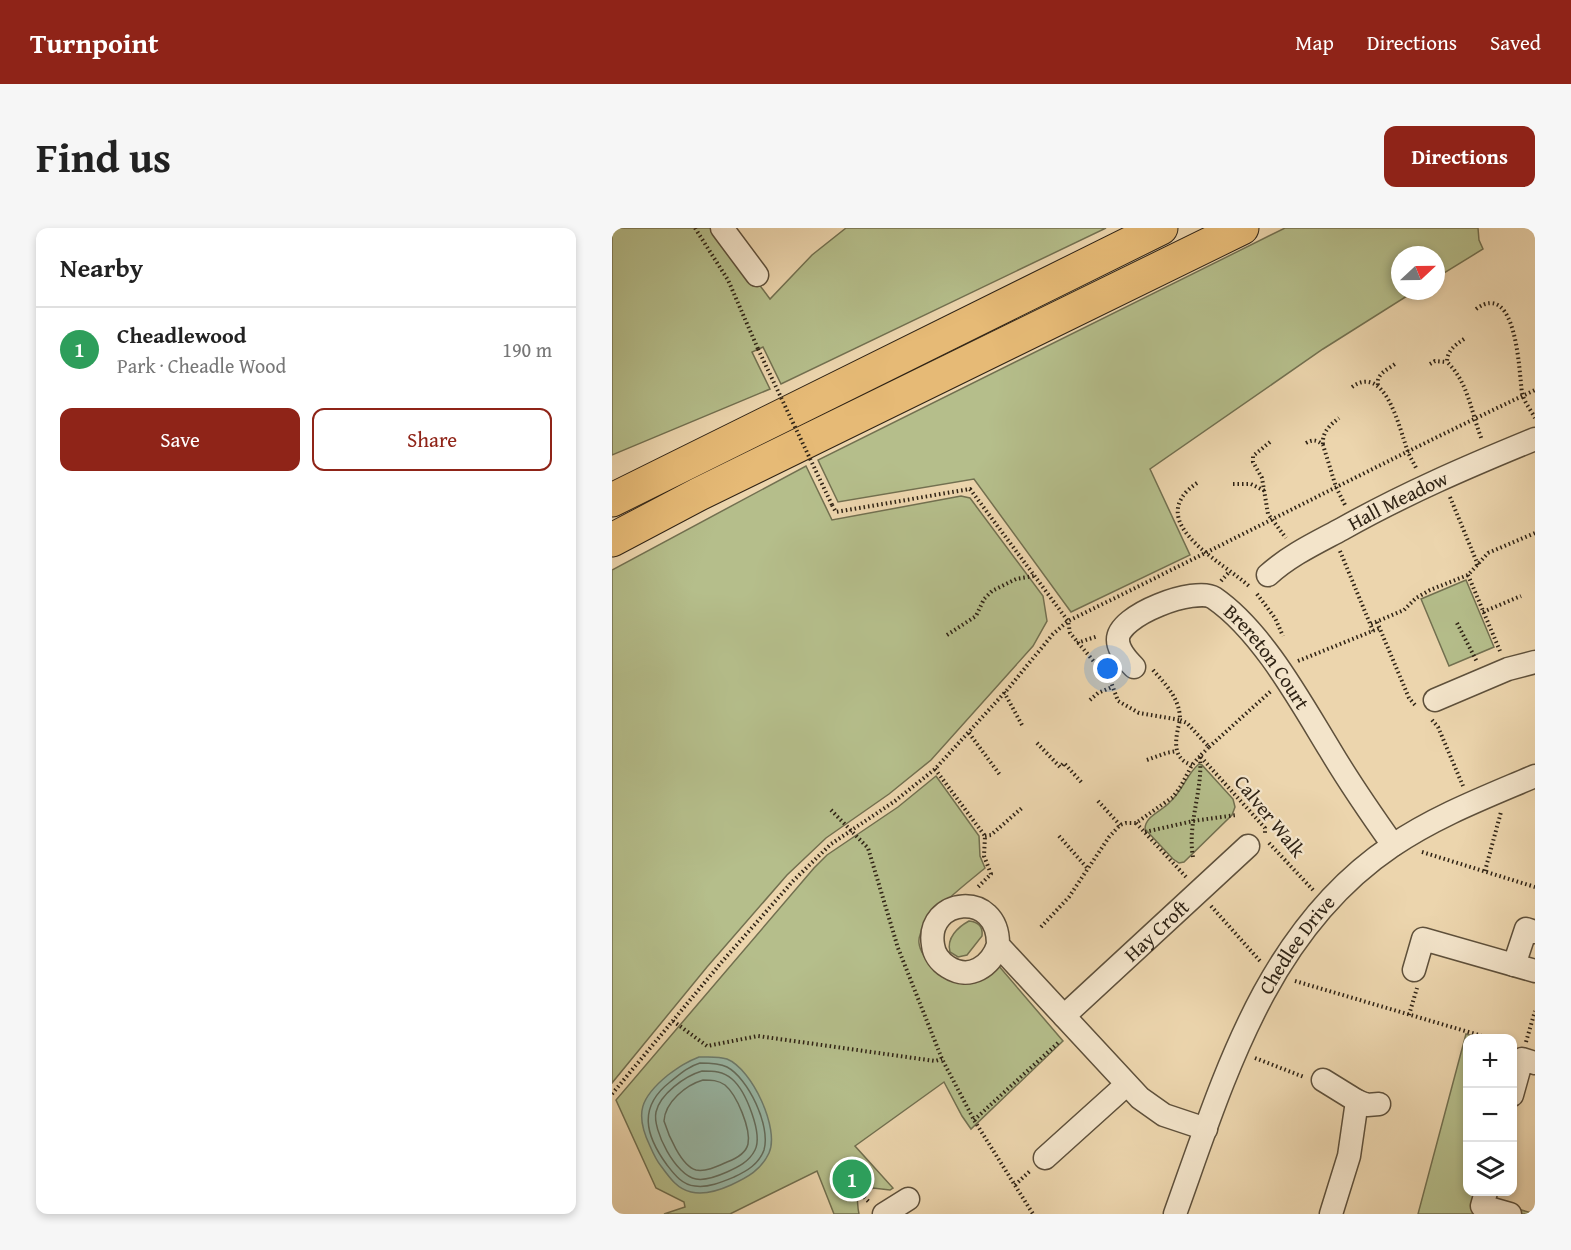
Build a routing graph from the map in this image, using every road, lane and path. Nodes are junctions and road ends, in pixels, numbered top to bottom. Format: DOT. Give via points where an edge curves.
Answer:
graph roads {
  1 [pos="695,228"];
  2 [pos="722,228"];
  3 [pos="1161,228"];
  4 [pos="1242,228"];
  5 [pos="758,275"];
  6 [pos="1476,309"];
  7 [pos="1464,339"];
  8 [pos="1447,362"];
  9 [pos="1395,364"];
  10 [pos="1430,364"];
  11 [pos="1378,386"];
  12 [pos="1352,387"];
  13 [pos="1535,390"];
  14 [pos="1523,396"];
  15 [pos="1339,418"];
  16 [pos="1535,418"];
  17 [pos="1474,420"];
  18 [pos="1535,439"];
  19 [pos="1270,442"];
  20 [pos="1306,443"];
  21 [pos="1323,445"];
  22 [pos="1408,451"];
  23 [pos="1490,457"];
  24 [pos="1434,482"];
  25 [pos="1197,483"];
  26 [pos="1233,484"];
  27 [pos="1336,487"];
  28 [pos="1266,492"];
  29 [pos="612,500"];
  30 [pos="1272,521"];
  31 [pos="1354,522"];
  32 [pos="1333,533"];
  33 [pos="1535,534"];
  34 [pos="612,540"];
  35 [pos="1297,553"];
  36 [pos="1206,554"];
  37 [pos="1479,566"];
  38 [pos="1468,574"];
  39 [pos="1268,575"];
  40 [pos="1034,576"];
  41 [pos="1521,596"];
  42 [pos="1484,612"];
  43 [pos="1068,621"];
  44 [pos="1456,622"];
  45 [pos="1371,624"];
  46 [pos="1380,628"];
  47 [pos="1373,631"];
  48 [pos="947,635"];
  49 [pos="1285,641"];
  50 [pos="1535,662"];
  51 [pos="1134,667"];
  52 [pos="1508,669"];
  53 [pos="1282,674"];
  54 [pos="1484,679"];
  55 [pos="1112,687"];
  56 [pos="1004,692"];
  57 [pos="1090,700"];
  58 [pos="1435,700"];
  59 [pos="1180,720"];
  60 [pos="1022,725"];
  61 [pos="969,733"];
  62 [pos="1037,743"];
  63 [pos="1209,747"];
  64 [pos="1177,751"];
  65 [pos="1200,756"];
  66 [pos="1147,760"];
  67 [pos="1192,765"];
  68 [pos="934,769"];
  69 [pos="1000,775"];
  70 [pos="1535,776"];
  71 [pos="1083,784"];
  72 [pos="1493,794"];
  73 [pos="1098,801"];
  74 [pos="1023,807"];
  75 [pos="831,810"];
  76 [pos="1236,815"];
  77 [pos="1193,821"];
  78 [pos="1120,825"];
  79 [pos="852,829"];
  80 [pos="1145,832"];
  81 [pos="985,836"];
  82 [pos="1059,836"];
  83 [pos="1392,845"];
  84 [pos="1248,846"];
  85 [pos="1422,852"];
  86 [pos="1193,857"];
  87 [pos="1088,869"];
  88 [pos="1485,871"];
  89 [pos="1535,887"];
  90 [pos="1314,892"];
  91 [pos="967,905"];
  92 [pos="1041,927"];
  93 [pos="1535,932"];
  94 [pos="998,945"];
  95 [pos="1525,968"];
  96 [pos="1414,970"];
  97 [pos="1294,981"];
  98 [pos="1535,1011"];
  99 [pos="672,1021"];
  100 [pos="1064,1026"];
  101 [pos="1475,1034"];
  102 [pos="1530,1056"];
  103 [pos="1254,1058"];
  104 [pos="942,1059"];
  105 [pos="1323,1080"];
  106 [pos="1126,1085"];
  107 [pos="1514,1088"];
  108 [pos="612,1094"];
  109 [pos="974,1120"];
  110 [pos="1206,1129"];
  111 [pos="1045,1158"];
  112 [pos="853,1170"];
  113 [pos="1485,1196"];
  114 [pos="908,1199"];
  115 [pos="884,1214"];
  116 [pos="1033,1214"];
  117 [pos="1175,1214"];
  118 [pos="1331,1214"];
  119 [pos="1510,1214"];
  1 -- 40 [label="path, bridge" via="728,280 836,512 970,489"];
  2 -- 5 [label="street"];
  3 -- 29 [label="highway"];
  4 -- 34 [label="highway"];
  6 -- 14 [label="path" via="1488,302 1496,303 1509,319"];
  7 -- 8 [label="path" via="1451,349"];
  8 -- 10 [label="path"];
  8 -- 17 [label="path" via="1464,384"];
  9 -- 11 [label="path" via="1380,374"];
  11 -- 12 [label="path" via="1365,381"];
  11 -- 22 [label="path" via="1390,404"];
  13 -- 14 [label="path"];
  14 -- 16 [label="path"];
  14 -- 17 [label="path"];
  15 -- 21 [label="path" via="1322,437"];
  17 -- 22 [label="path"];
  17 -- 23 [label="path"];
  18 -- 23 [label="street, Hall Meadow"];
  19 -- 28 [label="path" via="1253,456"];
  20 -- 21 [label="path" via="1317,440"];
  21 -- 27 [label="path"];
  22 -- 24 [label="path"];
  22 -- 27 [label="path"];
  23 -- 24 [label="street, Hall Meadow"];
  24 -- 31 [label="street, Hall Meadow"];
  24 -- 37 [label="path"];
  25 -- 36 [label="path" via="1185,493 1178,513 1193,543"];
  26 -- 28 [label="path" via="1251,484"];
  27 -- 30 [label="path"];
  27 -- 31 [label="path"];
  28 -- 30 [label="path" via="1265,503"];
  30 -- 35 [label="path"];
  30 -- 36 [label="path"];
  31 -- 32 [label="street, Hall Meadow"];
  32 -- 35 [label="street, Hall Meadow"];
  32 -- 45 [label="path"];
  33 -- 37 [label="path" via="1488,554"];
  35 -- 39 [label="street, Hall Meadow"];
  36 -- 43 [label="path"];
  36 -- 49 [label="path" via="1260,596"];
  37 -- 38 [label="path"];
  38 -- 42 [label="path"];
  38 -- 45 [label="path" via="1422,594 1404,610"];
  40 -- 43 [label="path"];
  40 -- 48 [label="path" via="1016,579 992,591 976,616"];
  41 -- 42 [label="path"];
  42 -- 52 [label="path"];
  43 -- 55 [label="path" via="1070,633"];
  43 -- 56 [label="path"];
  44 -- 54 [label="path"];
  45 -- 47 [label="path"];
  46 -- 47 [label="path"];
  47 -- 53 [label="path"];
  50 -- 52 [label="street"];
  51 -- 53 [label="street, Brereton Court" via="1119,646 1121,628 1150,608 1199,594 1208,595 1231,613"];
  51 -- 59 [label="path" via="1143,659 1159,676 1174,695"];
  52 -- 54 [label="street"];
  53 -- 63 [label="path"];
  53 -- 83 [label="street, Brereton Court"];
  54 -- 58 [label="street"];
  55 -- 57 [label="path"];
  55 -- 59 [label="path" via="1118,701 1126,707"];
  56 -- 60 [label="path"];
  56 -- 61 [label="path"];
  59 -- 63 [label="path"];
  59 -- 64 [label="path"];
  61 -- 68 [label="path"];
  61 -- 69 [label="path"];
  62 -- 71 [label="path"];
  63 -- 65 [label="path"];
  64 -- 66 [label="path"];
  64 -- 67 [label="path" via="1185,763"];
  65 -- 67 [label="path"];
  65 -- 77 [label="path" via="1201,778"];
  65 -- 90 [label="path, Calver Walk" via="1265,828 1266,840"];
  67 -- 78 [label="path" via="1173,797 1136,823"];
  68 -- 79 [label="path"];
  68 -- 81 [label="path"];
  70 -- 72 [label="street, Chedlee Drive"];
  72 -- 83 [label="street, Chedlee Drive"];
  72 -- 88 [label="path" via="1501,814"];
  73 -- 78 [label="path"];
  74 -- 81 [label="path"];
  75 -- 79 [label="path"];
  76 -- 77 [label="path"];
  77 -- 80 [label="path"];
  77 -- 86 [label="path"];
  78 -- 87 [label="path"];
  79 -- 99 [label="path" via="793,880"];
  79 -- 104 [label="path" via="868,848 898,948"];
  81 -- 91 [label="path" via="984,855 991,874 969,895"];
  82 -- 87 [label="path"];
  83 -- 110 [label="street, Chedlee Drive" via="1339,891 1290,948 1246,1025"];
  84 -- 100 [label="street, Hay Croft"];
  85 -- 88 [label="path"];
  87 -- 92 [label="path"];
  88 -- 89 [label="path"];
  91 -- 94 [label="street" via="978,908 994,923"];
  91 -- 94 [label="street" via="946,911 934,928 932,939 939,959 956,971 978,970 987,964"];
  93 -- 95 [label="street" via="1526,929"];
  94 -- 100 [label="street"];
  95 -- 96 [label="street" via="1423,939"];
  97 -- 101 [label="path"];
  98 -- 102 [label="path"];
  99 -- 104 [label="path" via="707,1046 758,1036"];
  99 -- 108 [label="path"];
  100 -- 106 [label="street"];
  100 -- 109 [label="path"];
  102 -- 107 [label="street" via="1522,1059"];
  103 -- 105 [label="path"];
  104 -- 109 [label="path"];
  105 -- 118 [label="street" via="1368,1102"];
  106 -- 110 [label="street" via="1164,1115"];
  106 -- 111 [label="street"];
  109 -- 116 [label="path"];
  110 -- 117 [label="street, Chedlee Drive"];
  112 -- 115 [label="path" via="849,1178 854,1197 861,1194"];
  113 -- 119 [label="street" via="1482,1206"];
  114 -- 115 [label="street"];
}
